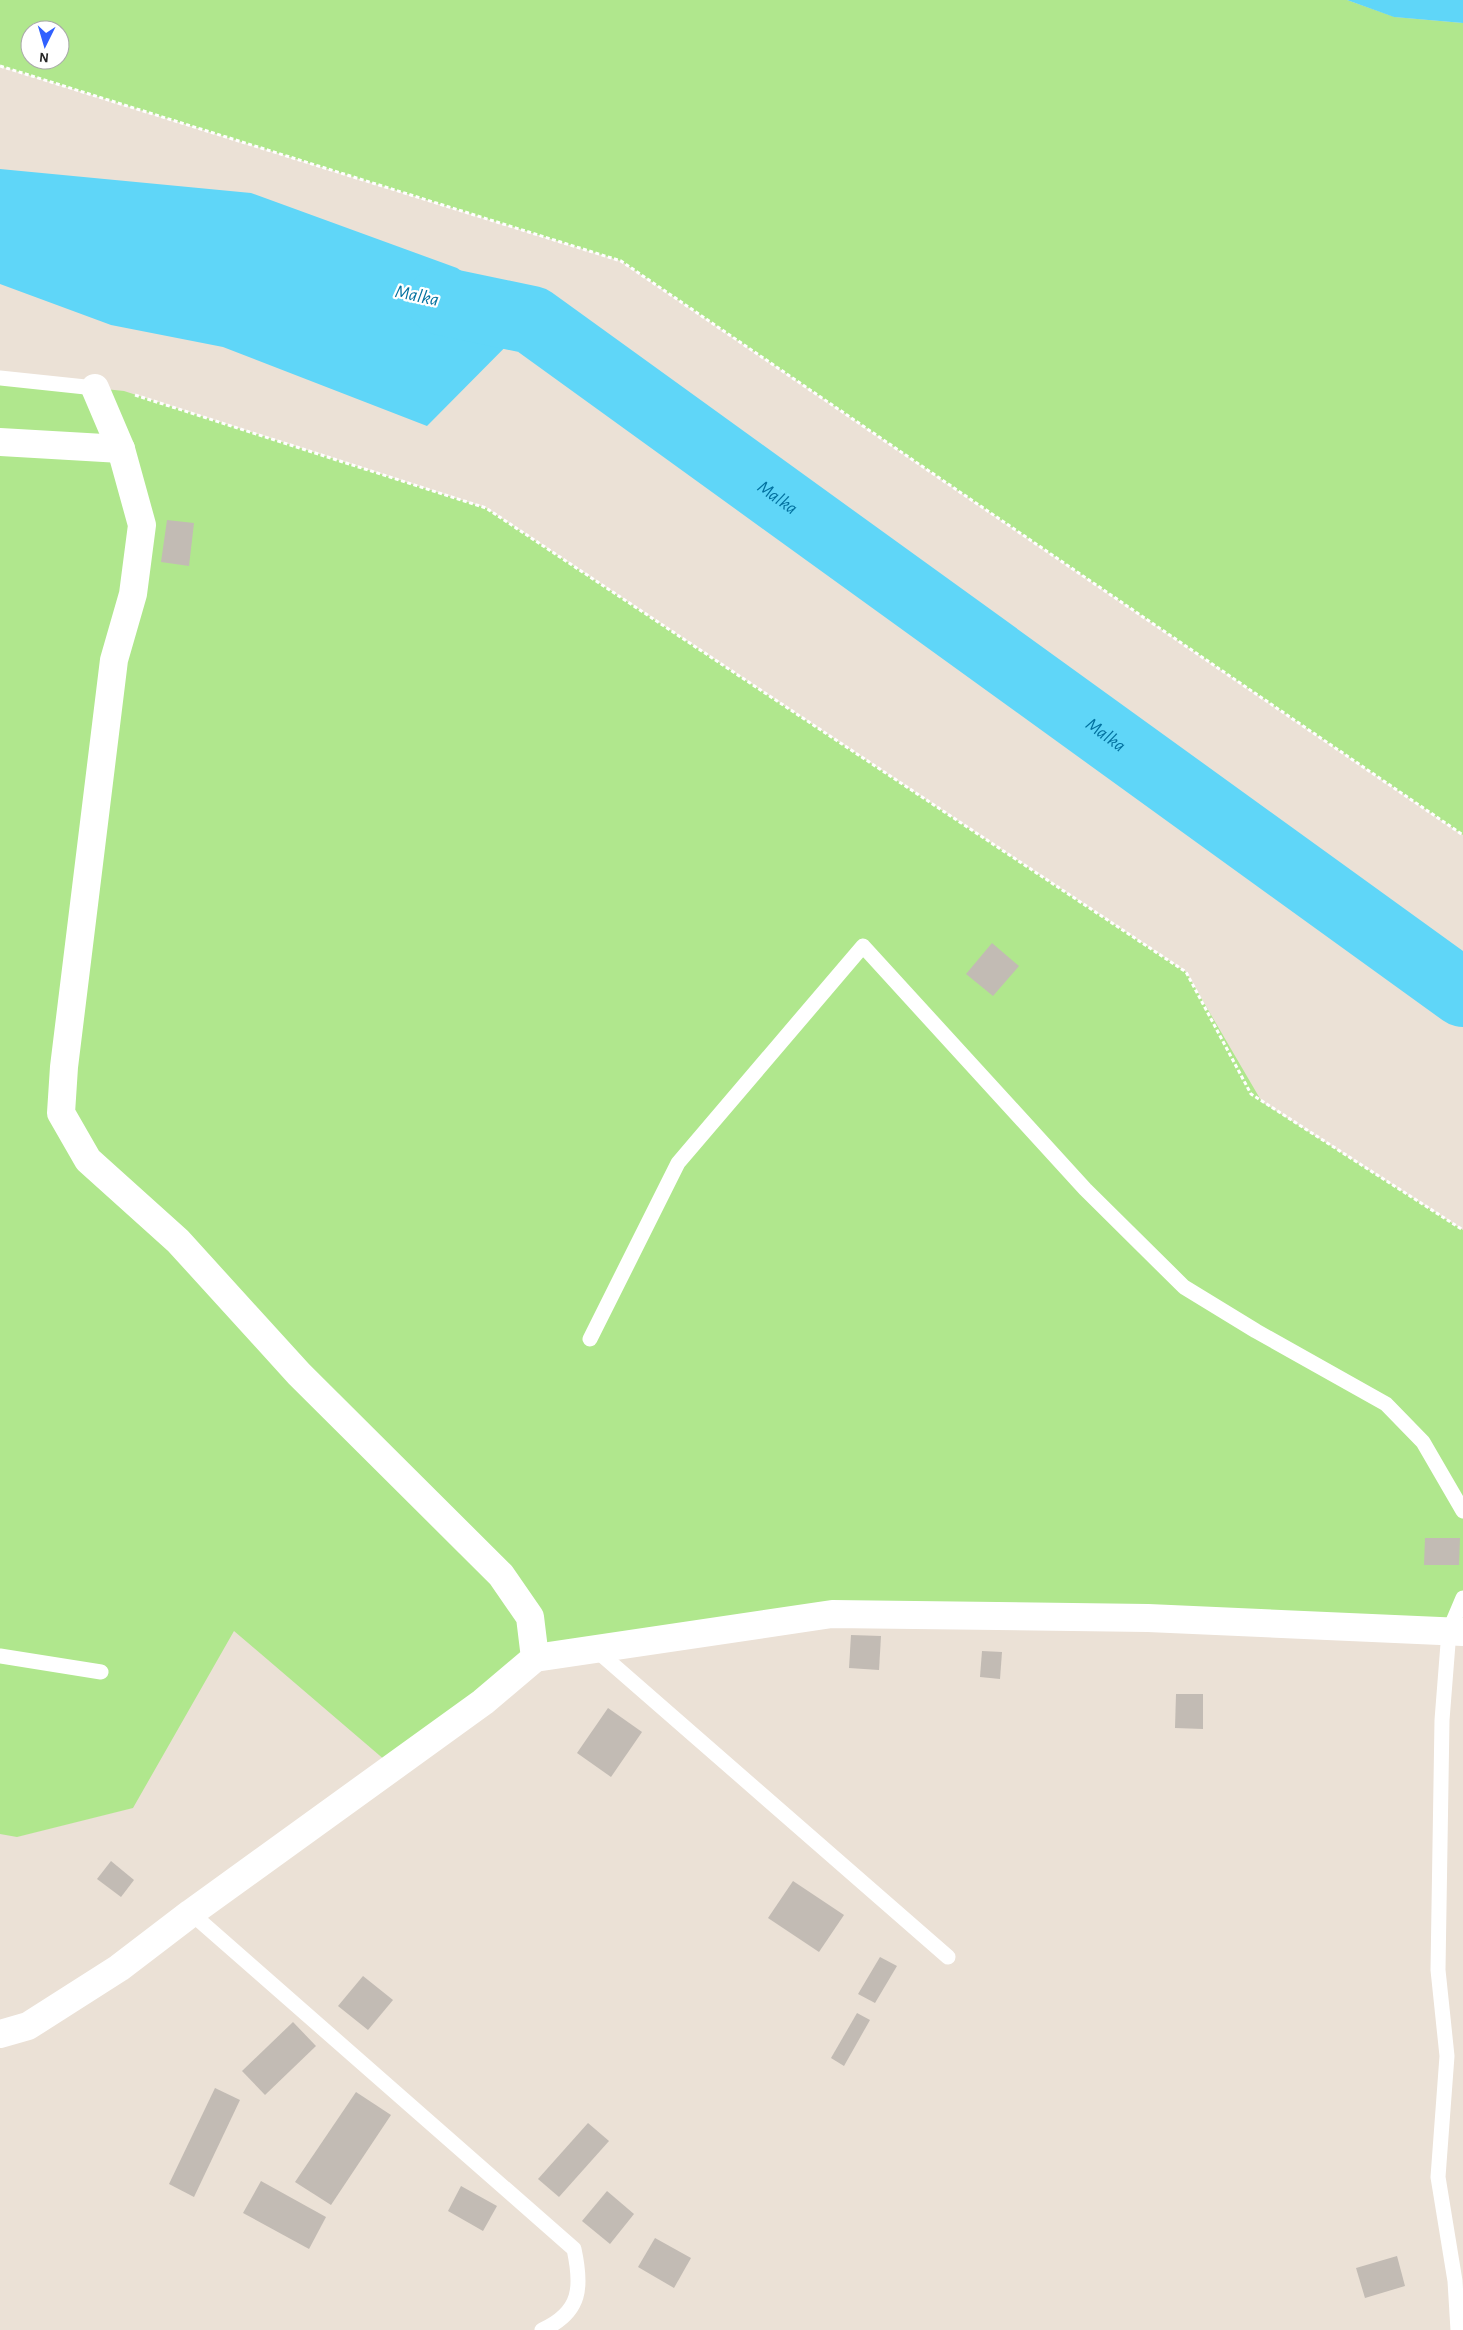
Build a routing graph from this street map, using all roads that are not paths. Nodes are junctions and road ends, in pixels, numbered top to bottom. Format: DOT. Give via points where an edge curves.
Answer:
graph roads {
  1 [pos="0,378"];
  2 [pos="95,388"];
  3 [pos="0,442"];
  4 [pos="121,449"];
  5 [pos="590,1340"];
  6 [pos="1463,1511"];
  7 [pos="1463,1598"];
  8 [pos="1456,1631"];
  9 [pos="595,1649"];
  10 [pos="0,1656"];
  11 [pos="535,1658"];
  12 [pos="101,1672"];
  13 [pos="191,1913"];
  14 [pos="948,1957"];
  15 [pos="0,2034"];
  16 [pos="542,2330"];
  17 [pos="1458,2330"];
  1 -- 2 [label="lane"];
  2 -- 4 [label="street"];
  3 -- 4 [label="street"];
  4 -- 11 [label="street" via="142,525 133,594 114,660 61,1113 88,1160 178,1241 299,1374 502,1575 530,1617"];
  5 -- 6 [label="lane" via="678,1162 863,946 1086,1189 1184,1287 1386,1404 1423,1442"];
  7 -- 8 [label="lane"];
  8 -- 9 [label="street" via="1148,1618 832,1614"];
  8 -- 17 [label="lane" via="1442,1720 1438,1970 1447,2056 1438,2177 1455,2281"];
  9 -- 11 [label="street"];
  9 -- 14 [label="lane"];
  10 -- 12 [label="lane"];
  11 -- 13 [label="street" via="483,1702"];
  13 -- 15 [label="street" via="120,1968 28,2026"];
  13 -- 16 [label="lane" via="574,2249 580,2277 574,2304 552,2326"];
}
